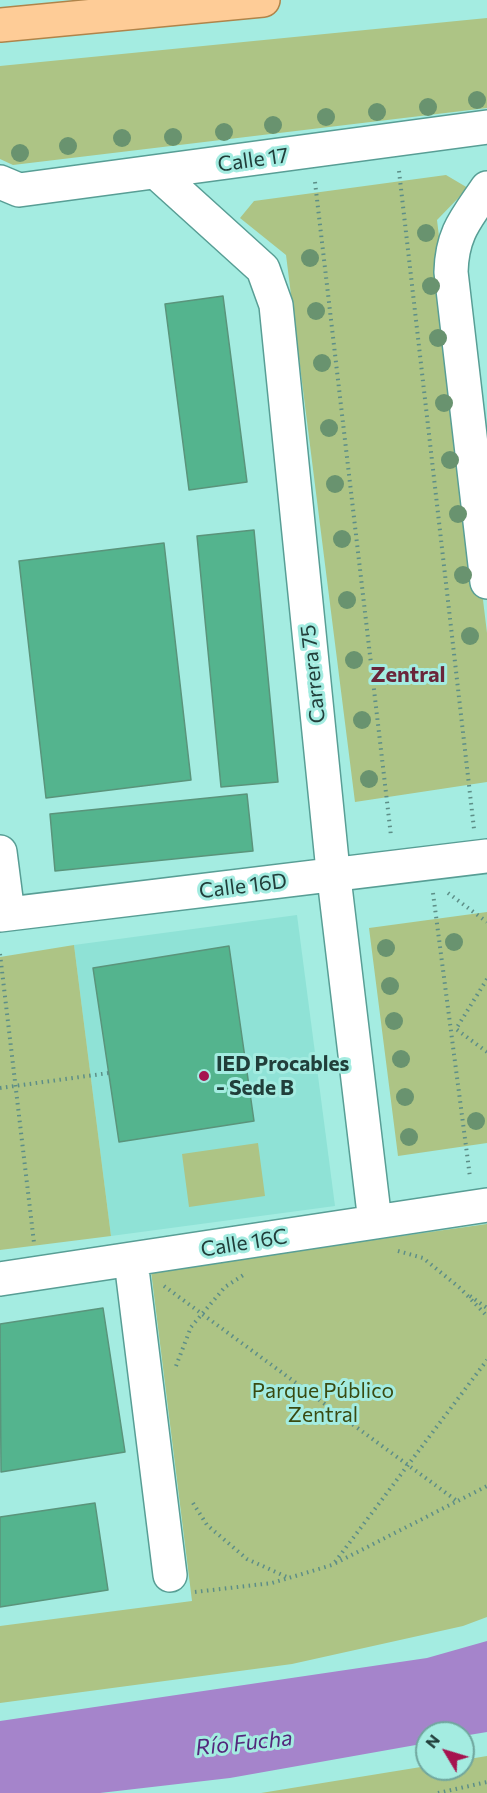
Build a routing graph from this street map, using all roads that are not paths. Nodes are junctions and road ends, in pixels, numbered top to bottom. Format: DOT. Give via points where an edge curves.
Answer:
graph roads {
  1 [pos="263,0"];
  2 [pos="0,25"];
  3 [pos="487,127"];
  4 [pos="157,173"];
  5 [pos="6,188"];
  6 [pos="487,188"];
  7 [pos="487,582"];
  8 [pos="481,847"];
  9 [pos="0,852"];
  10 [pos="334,875"];
  11 [pos="4,914"];
  12 [pos="479,1197"];
  13 [pos="382,1235"];
  14 [pos="131,1261"];
  15 [pos="0,1279"];
  16 [pos="178,1584"];
  1 -- 2 [label="main road"];
  3 -- 4 [label="street, Calle 17"];
  4 -- 5 [label="street, Calle 17"];
  4 -- 10 [label="street, Carrera 75" via="263,269 276,305"];
  6 -- 7 [label="street" via="460,228 452,251 451,272"];
  8 -- 10 [label="street, Calle 16D"];
  9 -- 11 [label="street"];
  10 -- 11 [label="street, Calle 16D"];
  10 -- 13 [label="street, Carrera 75"];
  12 -- 13 [label="street, Calle 16C"];
  13 -- 14 [label="street, Calle 16C"];
  14 -- 15 [label="street, Calle 16C"];
  14 -- 16 [label="street"];
}
